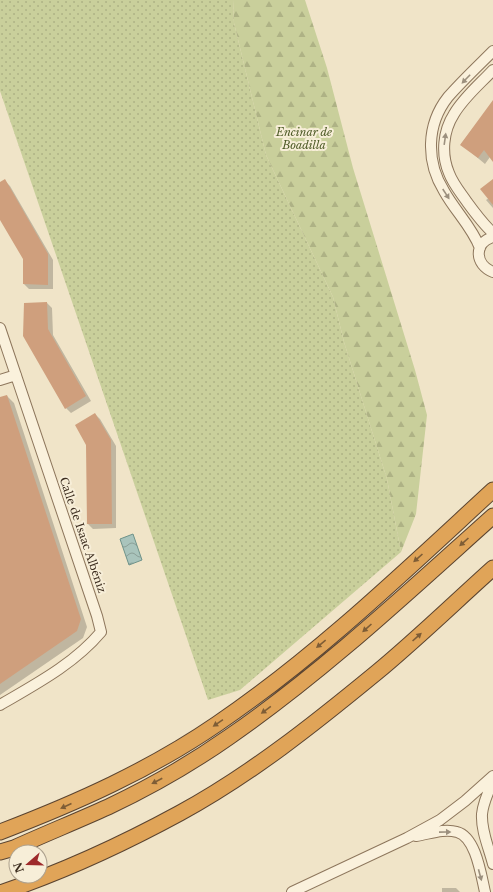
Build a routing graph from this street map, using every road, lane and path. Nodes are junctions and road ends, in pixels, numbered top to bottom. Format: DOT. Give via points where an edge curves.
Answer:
graph roads {
  1 [pos="493,51"];
  2 [pos="493,70"];
  3 [pos="493,233"];
  4 [pos="493,237"];
  5 [pos="480,248"];
  6 [pos="493,272"];
  7 [pos="0,328"];
  8 [pos="16,375"];
  9 [pos="0,380"];
  10 [pos="493,483"];
  11 [pos="493,490"];
  12 [pos="468,513"];
  13 [pos="493,516"];
  14 [pos="493,568"];
  15 [pos="377,672"];
  16 [pos="0,705"];
  17 [pos="493,776"];
  18 [pos="493,782"];
  19 [pos="0,832"];
  20 [pos="407,838"];
  21 [pos="0,852"];
  22 [pos="492,853"];
  23 [pos="476,857"];
  24 [pos="493,864"];
  25 [pos="4,892"];
  26 [pos="31,892"];
  27 [pos="292,892"];
  28 [pos="485,892"];
  1 -- 5 [label="street, one-way" via="448,98 436,119 430,144 433,169 438,181 473,233"];
  3 -- 2 [label="street, one-way" via="455,185 449,173 444,149 453,115"];
  4 -- 5 [label="street" via="487,239"];
  5 -- 6 [label="street" via="482,266"];
  7 -- 8 [label="street, Calle de Isaac Albéniz"];
  8 -- 9 [label="street"];
  8 -- 16 [label="street, Calle de Isaac Albéniz" via="101,632 88,646 41,681"];
  10 -- 12 [label="highway"];
  11 -- 12 [label="highway"];
  12 -- 19 [label="highway, one-way" via="334,633 279,679 217,724 162,758 102,790"];
  13 -- 21 [label="highway, one-way" via="347,646 228,738 167,776 109,806"];
  15 -- 14 [label="highway, one-way"];
  15 -- 25 [label="highway" via="282,747 181,813 104,852"];
  15 -- 26 [label="highway" via="335,716 235,788 183,819 106,859"];
  17 -- 20 [label="street" via="440,820"];
  18 -- 22 [label="street" via="482,815 485,835"];
  20 -- 23 [label="street, one-way" via="442,831 457,832 465,836 472,845"];
  20 -- 27 [label="street"];
  22 -- 23 [label="street"];
  22 -- 24 [label="street"];
  23 -- 28 [label="street, one-way"];
}
